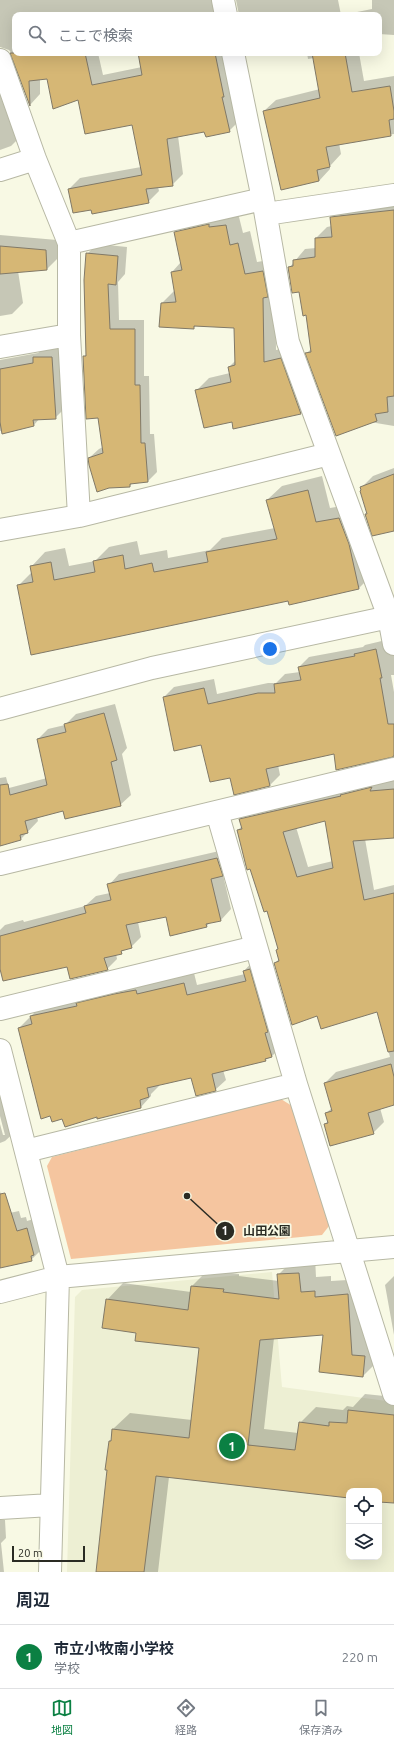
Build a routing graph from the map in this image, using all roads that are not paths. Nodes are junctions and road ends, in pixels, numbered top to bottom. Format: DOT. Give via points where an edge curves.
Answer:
graph roads {
  1 [pos="223,0"];
  2 [pos="225,12"];
  3 [pos="234,56"];
  4 [pos="0,60"];
  5 [pos="35,160"];
  6 [pos="0,170"];
  7 [pos="394,195"];
  8 [pos="264,206"];
  9 [pos="69,243"];
  10 [pos="69,335"];
  11 [pos="0,348"];
  12 [pos="329,454"];
  13 [pos="79,516"];
  14 [pos="0,530"];
  15 [pos="391,616"];
  16 [pos="394,644"];
  17 [pos="0,708"];
  18 [pos="394,769"];
  19 [pos="217,812"];
  20 [pos="0,864"];
  21 [pos="256,947"];
  22 [pos="0,1009"];
  23 [pos="0,1050"];
  24 [pos="3,1075"];
  25 [pos="296,1084"];
  26 [pos="26,1151"];
  27 [pos="394,1246"];
  28 [pos="349,1251"];
  29 [pos="58,1277"];
  30 [pos="0,1292"];
  31 [pos="394,1394"];
  32 [pos="51,1505"];
  33 [pos="0,1508"];
  34 [pos="50,1572"];
  1 -- 2 [label="street"];
  3 -- 8 [label="street"];
  4 -- 5 [label="street"];
  5 -- 6 [label="street"];
  5 -- 9 [label="street"];
  7 -- 8 [label="street"];
  8 -- 9 [label="street"];
  8 -- 12 [label="street" via="288,342"];
  9 -- 10 [label="street"];
  10 -- 11 [label="street"];
  10 -- 13 [label="street"];
  12 -- 13 [label="street"];
  12 -- 15 [label="street"];
  13 -- 14 [label="street"];
  15 -- 16 [label="street"];
  15 -- 17 [label="street" via="152,668"];
  18 -- 19 [label="street"];
  19 -- 20 [label="street"];
  19 -- 21 [label="street"];
  21 -- 22 [label="street"];
  21 -- 25 [label="street"];
  23 -- 24 [label="street"];
  24 -- 26 [label="street"];
  25 -- 26 [label="street"];
  25 -- 28 [label="street"];
  26 -- 29 [label="street"];
  27 -- 28 [label="street"];
  28 -- 29 [label="street"];
  28 -- 31 [label="street"];
  29 -- 30 [label="street"];
  29 -- 32 [label="street"];
  32 -- 33 [label="street"];
  32 -- 34 [label="street"];
}
